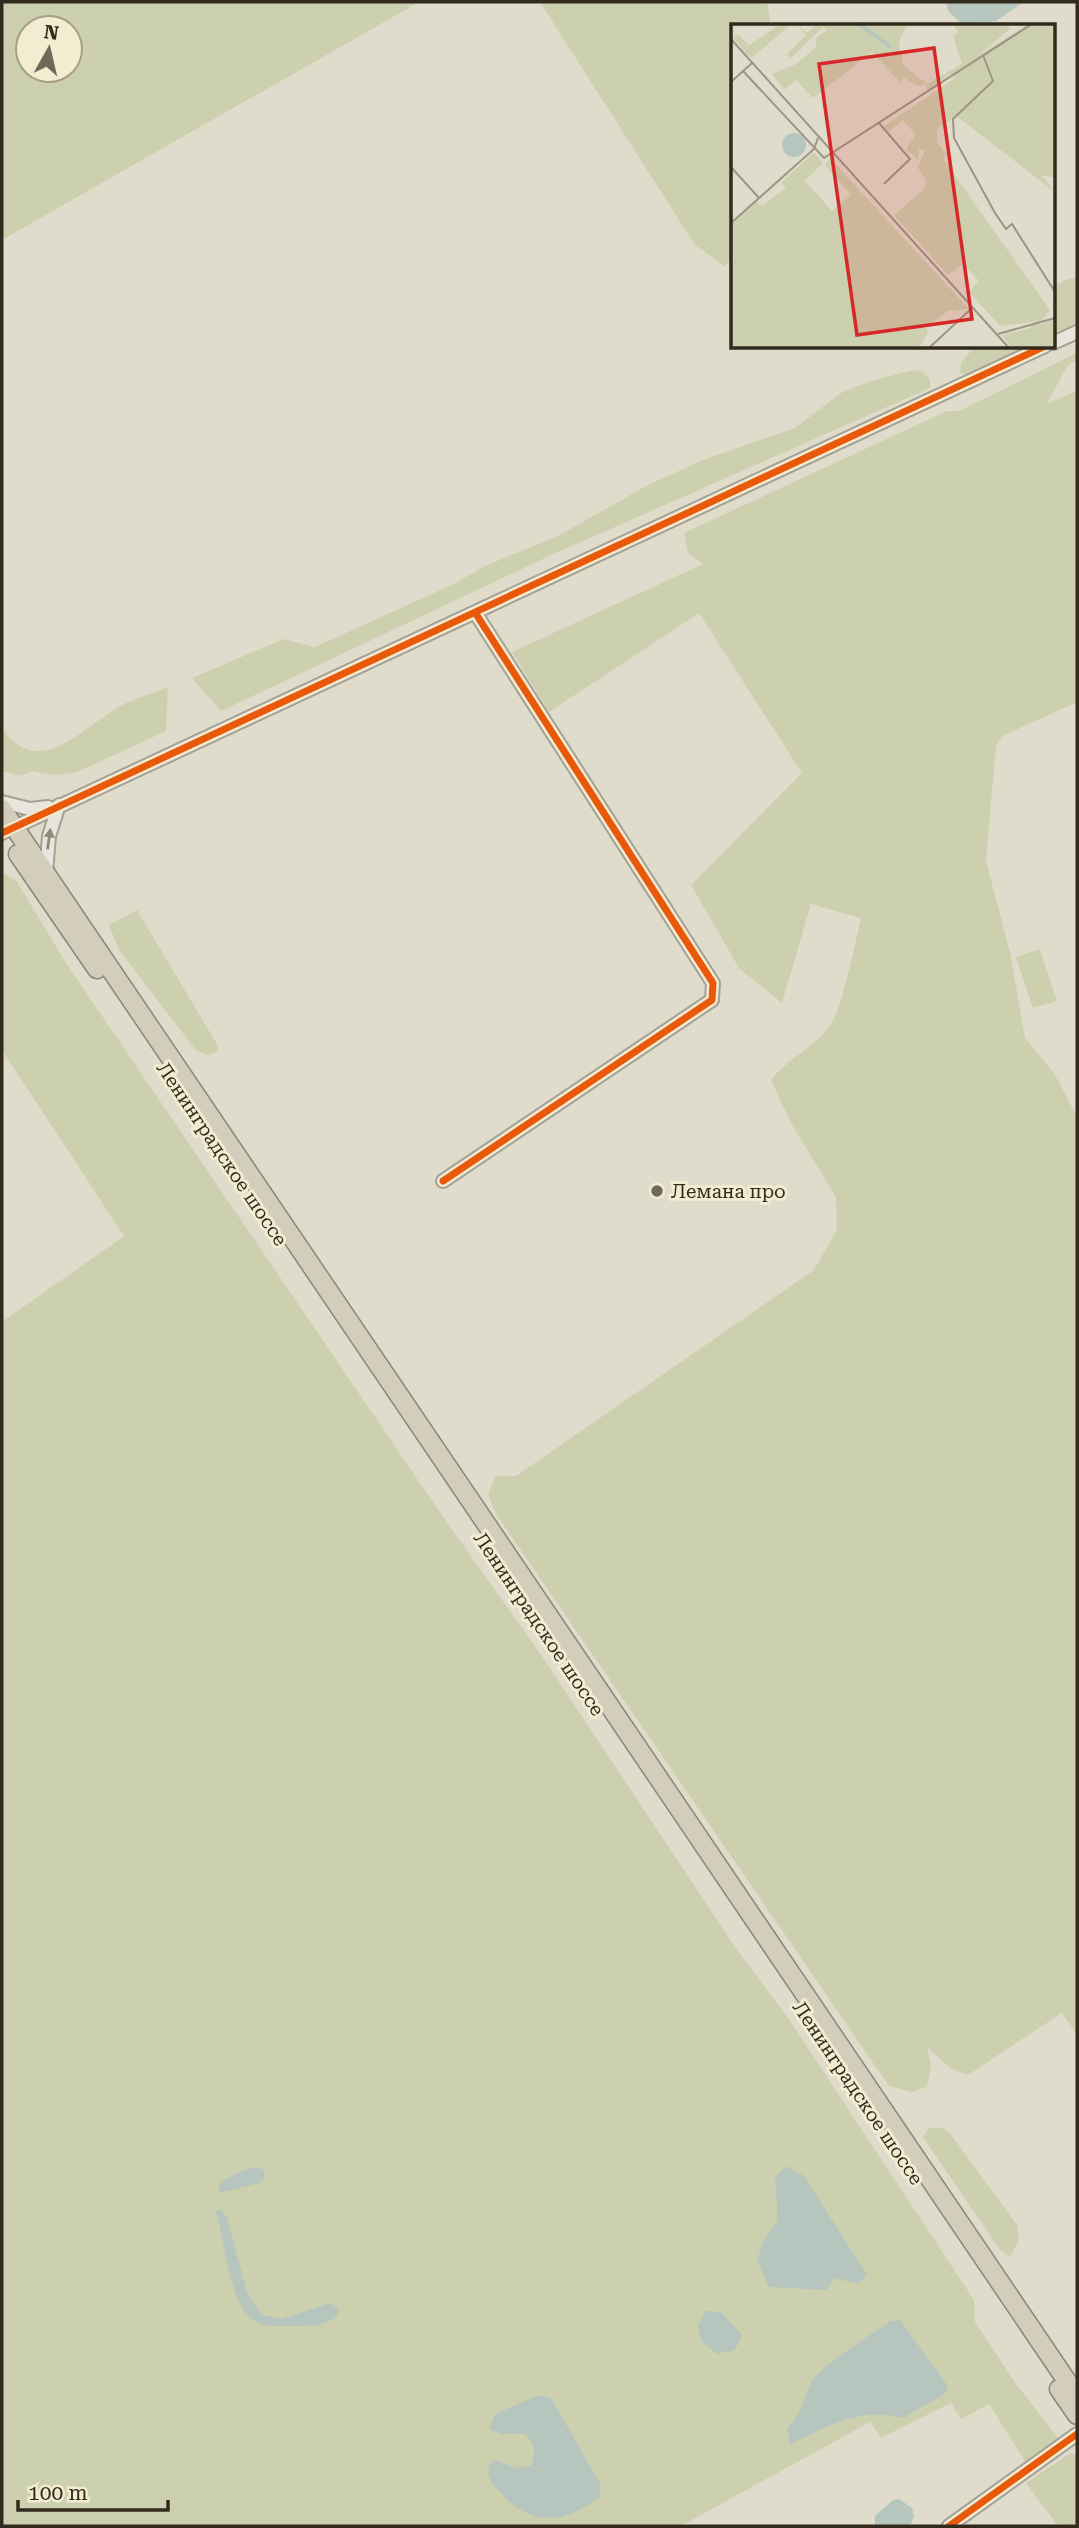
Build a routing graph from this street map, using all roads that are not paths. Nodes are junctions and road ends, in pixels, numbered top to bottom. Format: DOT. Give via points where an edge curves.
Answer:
graph roads {
  1 [pos="1077,332"];
  2 [pos="1054,343"];
  3 [pos="1041,348"];
  4 [pos="476,614"];
  5 [pos="2,802"];
  6 [pos="59,805"];
  7 [pos="2,809"];
  8 [pos="5,831"];
  9 [pos="46,873"];
  10 [pos="443,1181"];
  11 [pos="1077,2396"];
  12 [pos="1077,2414"];
  13 [pos="1077,2434"];
  14 [pos="949,2526"];
  1 -- 2 [label="street"];
  3 -- 4 [label="street"];
  4 -- 6 [label="street"];
  4 -- 10 [label="street" via="713,983 712,1000"];
  5 -- 6 [label="street" via="30,809"];
  6 -- 8 [label="street"];
  9 -- 6 [label="street, one-way" via="49,836"];
  7 -- 8 [label="highway"];
  8 -- 9 [label="highway, Ленинградское шоссе"];
  8 -- 12 [label="highway, Ленинградское шоссе"];
  9 -- 11 [label="highway, Ленинградское шоссе"];
  13 -- 14 [label="street"];
}
